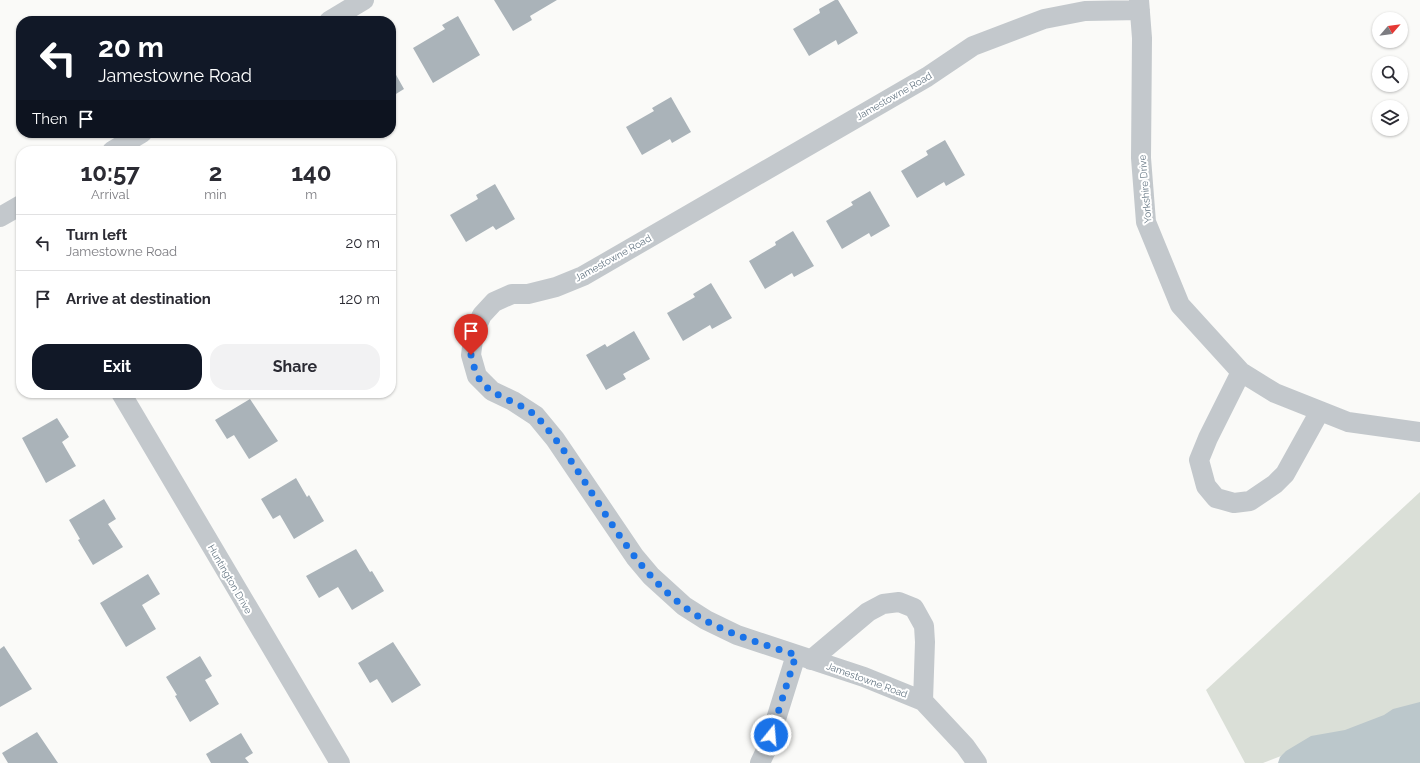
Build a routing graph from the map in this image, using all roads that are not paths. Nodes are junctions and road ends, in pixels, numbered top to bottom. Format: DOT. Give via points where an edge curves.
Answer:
graph roads {
  1 [pos="364,0"];
  2 [pos="1139,5"];
  3 [pos="337,16"];
  4 [pos="134,138"];
  5 [pos="120,146"];
  6 [pos="1241,372"];
  7 [pos="124,398"];
  8 [pos="1320,411"];
  9 [pos="1420,432"];
  10 [pos="803,658"];
  11 [pos="923,700"];
  12 [pos="340,763"];
  13 [pos="760,763"];
  14 [pos="976,763"];
  1 -- 3 [label="street"];
  2 -- 6 [label="street, Yorkshire Drive" via="1142,38 1141,158 1146,222 1180,305"];
  2 -- 10 [label="street, Jamestowne Road" via="1084,11 1050,18 973,46 927,77 583,276 556,287 528,294 512,294 494,302 482,314 474,332 471,355 477,376 492,391 536,416 555,439 635,557 651,576 684,606 706,620 737,635"];
  4 -- 5 [label="street"];
  6 -- 8 [label="street, Yorkshire Drive" via="1275,393"];
  6 -- 8 [label="street" via="1199,460 1206,486 1216,498 1234,503 1250,501 1276,484 1285,474"];
  7 -- 12 [label="street, Huntington Drive"];
  8 -- 9 [label="street, Yorkshire Drive" via="1348,422"];
  10 -- 11 [label="street, Jamestowne Road" via="864,677"];
  10 -- 11 [label="street, Jamestowne Road" via="868,612 883,604 899,602 914,608 924,626"];
  10 -- 13 [label="street"];
  11 -- 14 [label="street, Jamestowne Road" via="965,746"];
}
